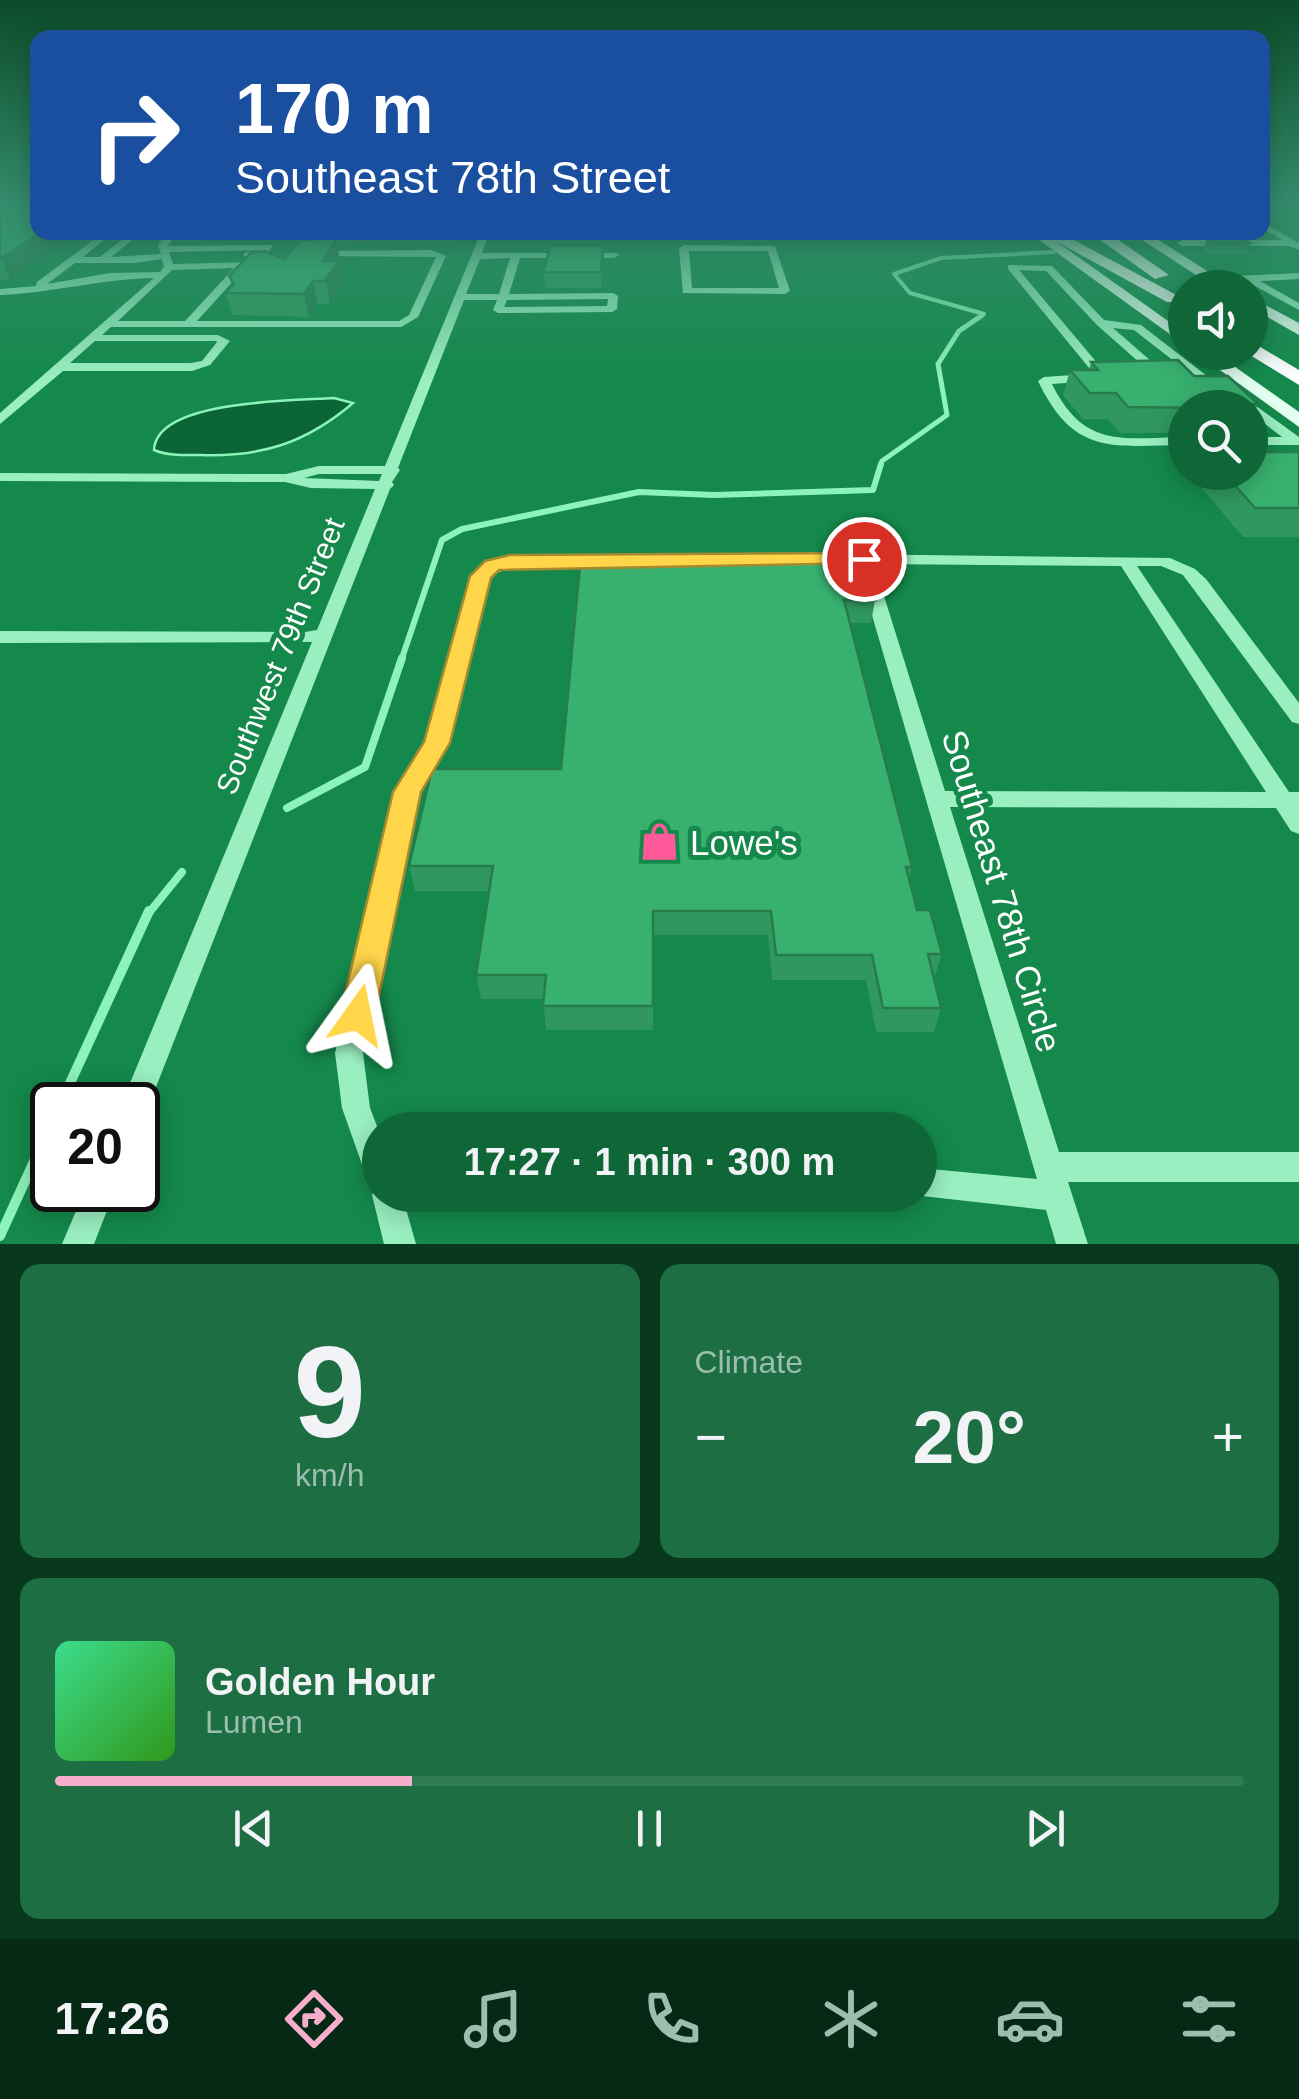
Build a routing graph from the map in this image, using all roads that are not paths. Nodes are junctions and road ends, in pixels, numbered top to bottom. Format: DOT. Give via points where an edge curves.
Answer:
graph roads {
  1 [pos="69,262"];
  2 [pos="165,262"];
  3 [pos="166,262"];
  4 [pos="438,262"];
  5 [pos="474,262"];
  6 [pos="514,262"];
  7 [pos="685,262"];
  8 [pos="775,262"];
  9 [pos="1076,262"];
  10 [pos="1098,262"];
  11 [pos="1126,262"];
  12 [pos="1138,262"];
  13 [pos="270,265"];
  14 [pos="243,266"];
  15 [pos="1299,276"];
  16 [pos="256,277"];
  17 [pos="1268,277"];
  18 [pos="1282,277"];
  19 [pos="230,280"];
  20 [pos="1168,284"];
  21 [pos="1168,286"];
  22 [pos="43,288"];
  23 [pos="1299,288"];
  24 [pos="1168,289"];
  25 [pos="1268,289"];
  26 [pos="0,292"];
  27 [pos="502,296"];
  28 [pos="460,297"];
  29 [pos="1299,306"];
  30 [pos="1268,311"];
  31 [pos="1299,315"];
  32 [pos="1276,316"];
  33 [pos="1070,320"];
  34 [pos="1084,320"];
  35 [pos="1056,321"];
  36 [pos="1100,322"];
  37 [pos="108,324"];
  38 [pos="187,326"];
  39 [pos="1168,328"];
  40 [pos="1299,330"];
  41 [pos="92,338"];
  42 [pos="131,338"];
  43 [pos="1268,342"];
  44 [pos="1268,359"];
  45 [pos="1299,362"];
  46 [pos="59,367"];
  47 [pos="102,367"];
  48 [pos="1228,370"];
  49 [pos="1142,376"];
  50 [pos="1162,376"];
  51 [pos="1201,376"];
  52 [pos="1103,377"];
  53 [pos="1123,377"];
  54 [pos="1299,379"];
  55 [pos="1224,390"];
  56 [pos="1255,390"];
  57 [pos="1268,399"];
  58 [pos="0,420"];
  59 [pos="1268,420"];
  60 [pos="1299,421"];
  61 [pos="1168,441"];
  62 [pos="1268,441"];
  63 [pos="1298,441"];
  64 [pos="0,477"];
  65 [pos="390,477"];
  66 [pos="825,559"];
  67 [pos="864,559"];
  68 [pos="628,561"];
  69 [pos="1126,561"];
  70 [pos="326,634"];
  71 [pos="0,637"];
  72 [pos="1299,716"];
  73 [pos="937,799"];
  74 [pos="1291,800"];
  75 [pos="1299,825"];
  76 [pos="144,1082"];
  77 [pos="362,1124"];
  78 [pos="1299,1167"];
  79 [pos="1053,1182"];
  80 [pos="937,1183"];
  81 [pos="91,1212"];
  82 [pos="392,1212"];
  83 [pos="78,1244"];
  84 [pos="400,1244"];
  85 [pos="1072,1244"];
  1 -- 22 [label="street"];
  2 -- 22 [label="street"];
  2 -- 37 [label="street"];
  3 -- 14 [label="street"];
  4 -- 38 [label="street" via="413,317 402,324"];
  5 -- 28 [label="street, Southwest 79th Street"];
  6 -- 27 [label="street"];
  7 -- 8 [label="street" via="688,291 785,291"];
  9 -- 39 [label="main road"];
  10 -- 24 [label="highway"];
  11 -- 21 [label="highway"];
  12 -- 20 [label="highway"];
  13 -- 14 [label="street"];
  14 -- 19 [label="street"];
  15 -- 18 [label="street"];
  16 -- 19 [label="street"];
  17 -- 18 [label="street"];
  18 -- 23 [label="street"];
  19 -- 38 [label="street"];
  22 -- 26 [label="street"];
  25 -- 29 [label="street"];
  27 -- 27 [label="street" via="595,296 613,296 612,309 498,310"];
  27 -- 28 [label="street"];
  28 -- 65 [label="street, Southwest 79th Street"];
  30 -- 32 [label="main road"];
  31 -- 32 [label="street"];
  32 -- 40 [label="main road"];
  33 -- 35 [label="street"];
  34 -- 36 [label="street"];
  35 -- 36 [label="street" via="1011,268 1049,268"];
  35 -- 52 [label="street"];
  36 -- 50 [label="street"];
  36 -- 51 [label="street" via="1137,327"];
  37 -- 38 [label="street"];
  37 -- 41 [label="street"];
  41 -- 42 [label="street"];
  41 -- 46 [label="street"];
  42 -- 47 [label="street"];
  42 -- 47 [label="street" via="224,341 200,366"];
  43 -- 45 [label="highway"];
  44 -- 54 [label="highway"];
  46 -- 47 [label="street"];
  46 -- 58 [label="street"];
  48 -- 56 [label="main road"];
  49 -- 50 [label="street"];
  50 -- 51 [label="street"];
  51 -- 55 [label="street"];
  52 -- 53 [label="street"];
  52 -- 61 [label="street" via="1052,378 1044,384 1088,438"];
  57 -- 60 [label="main road"];
  59 -- 63 [label="street"];
  62 -- 63 [label="street"];
  64 -- 65 [label="street" via="285,478 311,484"];
  65 -- 70 [label="street, Southwest 79th Street"];
  66 -- 67 [label="street"];
  67 -- 69 [label="street"];
  67 -- 73 [label="street, Southeast 78th Circle"];
  68 -- 77 [label="street" via="510,562 481,576 437,743 407,792 349,1053"];
  69 -- 72 [label="street" via="1164,562 1189,572"];
  69 -- 74 [label="street"];
  70 -- 71 [label="street"];
  70 -- 76 [label="street, Southwest 79th Street"];
  73 -- 74 [label="street"];
  73 -- 79 [label="street, Southeast 78th Circle"];
  74 -- 75 [label="street"];
  78 -- 79 [label="street"];
  79 -- 80 [label="street"];
  79 -- 85 [label="street, Southeast 78th Circle"];
  81 -- 83 [label="street"];
  82 -- 84 [label="street"];
}
